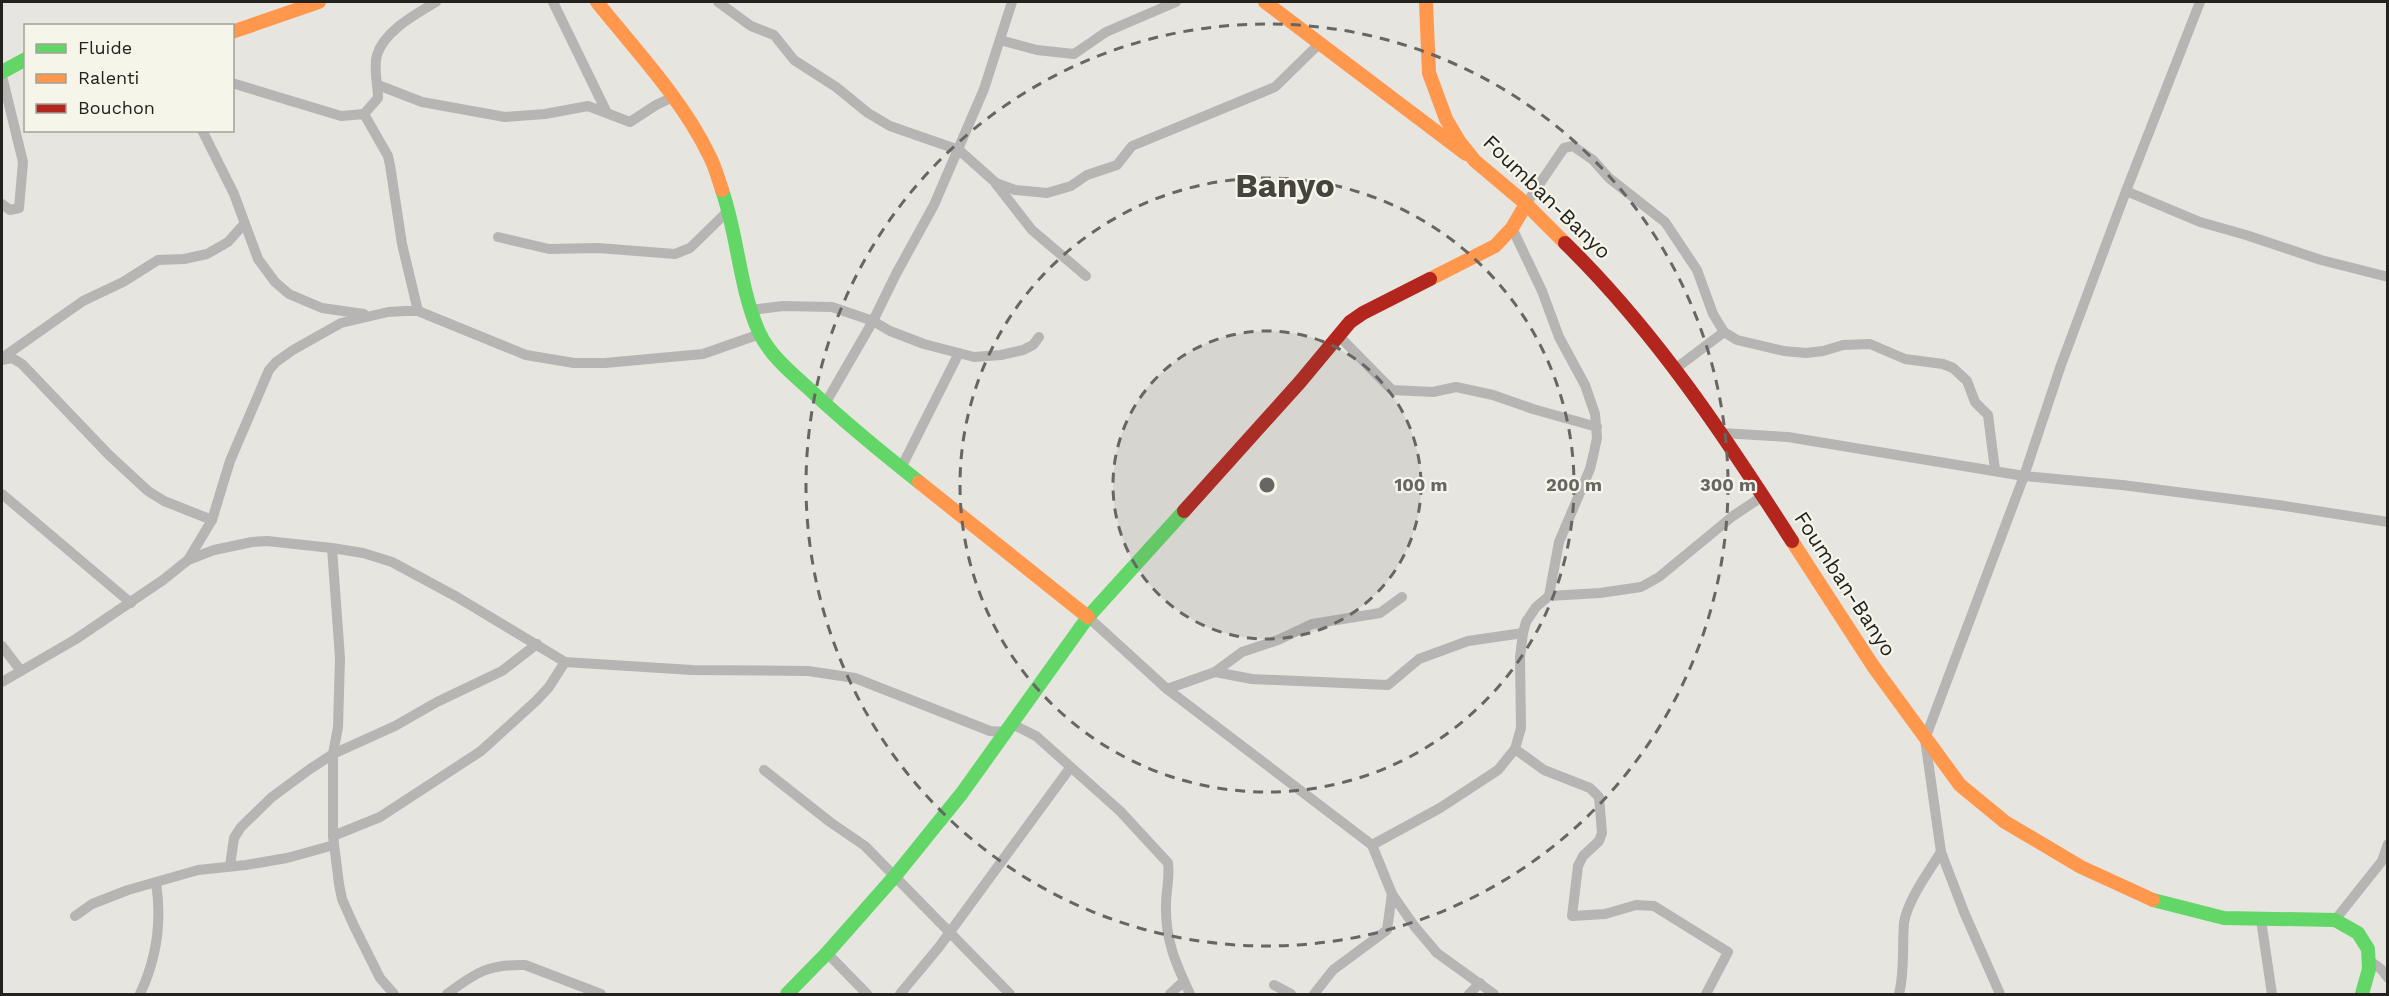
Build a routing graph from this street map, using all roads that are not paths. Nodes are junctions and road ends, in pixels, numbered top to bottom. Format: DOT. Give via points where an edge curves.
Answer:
graph roads {
  1 [pos="319,2"];
  2 [pos="436,2"];
  3 [pos="553,2"];
  4 [pos="597,2"];
  5 [pos="718,2"];
  6 [pos="1012,2"];
  7 [pos="1176,2"];
  8 [pos="1265,2"];
  9 [pos="1426,2"];
  10 [pos="2200,2"];
  11 [pos="234,31"];
  12 [pos="1000,40"];
  13 [pos="1319,44"];
  14 [pos="24,60"];
  15 [pos="2,74"];
  16 [pos="234,84"];
  17 [pos="378,85"];
  18 [pos="673,97"];
  19 [pos="607,113"];
  20 [pos="364,114"];
  21 [pos="203,132"];
  22 [pos="958,150"];
  23 [pos="1475,161"];
  24 [pos="996,183"];
  25 [pos="2126,190"];
  26 [pos="2,204"];
  27 [pos="1526,204"];
  28 [pos="729,210"];
  29 [pos="244,224"];
  30 [pos="1512,228"];
  31 [pos="498,237"];
  32 [pos="1086,276"];
  33 [pos="2388,277"];
  34 [pos="751,310"];
  35 [pos="418,311"];
  36 [pos="373,316"];
  37 [pos="873,321"];
  38 [pos="1724,332"];
  39 [pos="760,334"];
  40 [pos="1338,335"];
  41 [pos="1039,337"];
  42 [pos="958,353"];
  43 [pos="2,359"];
  44 [pos="1675,369"];
  45 [pos="825,404"];
  46 [pos="1596,427"];
  47 [pos="1722,433"];
  48 [pos="901,468"];
  49 [pos="1995,470"];
  50 [pos="2025,476"];
  51 [pos="2,494"];
  52 [pos="1763,495"];
  53 [pos="212,520"];
  54 [pos="2388,522"];
  55 [pos="332,548"];
  56 [pos="188,560"];
  57 [pos="1549,596"];
  58 [pos="1402,597"];
  59 [pos="131,603"];
  60 [pos="1088,617"];
  61 [pos="1523,633"];
  62 [pos="537,644"];
  63 [pos="2,646"];
  64 [pos="565,662"];
  65 [pos="21,671"];
  66 [pos="1215,672"];
  67 [pos="2,682"];
  68 [pos="1167,689"];
  69 [pos="1009,728"];
  70 [pos="1925,739"];
  71 [pos="1515,749"];
  72 [pos="333,754"];
  73 [pos="1070,768"];
  74 [pos="764,770"];
  75 [pos="333,840"];
  76 [pos="2388,844"];
  77 [pos="1372,845"];
  78 [pos="1941,852"];
  79 [pos="2385,859"];
  80 [pos="230,866"];
  81 [pos="895,876"];
  82 [pos="156,883"];
  83 [pos="1392,894"];
  84 [pos="75,916"];
  85 [pos="2261,920"];
  86 [pos="2335,920"];
  87 [pos="949,932"];
  88 [pos="827,953"];
  89 [pos="2370,962"];
  90 [pos="2388,978"];
  91 [pos="1184,981"];
  92 [pos="1479,983"];
  93 [pos="1274,985"];
  94 [pos="389,993"];
  95 [pos="140,994"];
  96 [pos="447,994"];
  97 [pos="601,994"];
  98 [pos="787,994"];
  99 [pos="867,994"];
  100 [pos="900,994"];
  101 [pos="1010,994"];
  102 [pos="1170,994"];
  103 [pos="1190,994"];
  104 [pos="1291,994"];
  105 [pos="1314,994"];
  106 [pos="1469,994"];
  107 [pos="1494,994"];
  108 [pos="1706,994"];
  109 [pos="1899,994"];
  110 [pos="2000,994"];
  111 [pos="2272,994"];
  112 [pos="2362,994"];
  1 -- 11 [label="main road"];
  2 -- 17 [label="street" via="399,26 386,40 377,55"];
  3 -- 19 [label="street"];
  4 -- 18 [label="main road"];
  5 -- 22 [label="street" via="751,26 774,35 794,60 868,113 890,126"];
  6 -- 12 [label="street"];
  7 -- 12 [label="street" via="1106,32 1074,54"];
  8 -- 13 [label="main road"];
  9 -- 23 [label="main road, Foumban-Banyo" via="1429,73 1446,119"];
  10 -- 25 [label="street"];
  12 -- 22 [label="street"];
  13 -- 23 [label="main road"];
  13 -- 24 [label="street" via="1275,87 1132,146 1116,165 1087,175 1071,186 1047,193 1015,190"];
  14 -- 15 [label="main road"];
  15 -- 26 [label="street" via="23,162 19,208 10,210"];
  16 -- 20 [label="street" via="341,116"];
  17 -- 19 [label="street" via="422,102 504,117 588,106"];
  17 -- 20 [label="street" via="378,98"];
  18 -- 19 [label="street" via="630,122"];
  18 -- 28 [label="main road" via="710,156"];
  20 -- 35 [label="street" via="388,156"];
  21 -- 29 [label="street" via="234,194"];
  22 -- 24 [label="street"];
  22 -- 37 [label="street"];
  23 -- 27 [label="main road, Foumban-Banyo"];
  24 -- 32 [label="street" via="1032,230"];
  25 -- 33 [label="street" via="2200,222"];
  25 -- 50 [label="street" via="2061,365"];
  27 -- 30 [label="main road"];
  27 -- 38 [label="street" via="1564,148 1573,146 1665,222 1697,270"];
  27 -- 44 [label="main road, Foumban-Banyo" via="1614,292"];
  28 -- 31 [label="street" via="690,248 675,254 549,249"];
  28 -- 34 [label="main road"];
  29 -- 36 [label="street" via="261,264 283,290 322,309"];
  29 -- 43 [label="street" via="228,242 207,254 158,260 83,301"];
  30 -- 40 [label="main road" via="1495,246 1364,313"];
  30 -- 46 [label="street" via="1559,337 1585,385 1596,414"];
  34 -- 37 [label="street" via="767,306 832,307"];
  34 -- 39 [label="main road"];
  35 -- 36 [label="street"];
  35 -- 39 [label="street" via="526,355 574,363 703,354"];
  36 -- 53 [label="street" via="341,323 269,370 230,461"];
  37 -- 42 [label="street" via="898,334"];
  37 -- 45 [label="street"];
  38 -- 44 [label="street"];
  38 -- 49 [label="street" via="1737,340 1806,353 1870,344 1905,360 1953,368 1967,381 1975,402 1988,415"];
  39 -- 45 [label="main road" via="778,360"];
  40 -- 46 [label="street" via="1392,390 1433,392 1456,387"];
  40 -- 60 [label="main road"];
  41 -- 42 [label="street" via="1029,347 1013,353 986,358"];
  42 -- 48 [label="street"];
  43 -- 53 [label="street" via="12,358 22,364 148,491"];
  44 -- 47 [label="main road, Foumban-Banyo"];
  45 -- 48 [label="main road"];
  46 -- 57 [label="street" via="1590,469 1559,542"];
  47 -- 49 [label="street" via="1788,437"];
  47 -- 52 [label="main road, Foumban-Banyo"];
  48 -- 60 [label="main road"];
  49 -- 50 [label="street"];
  50 -- 54 [label="street" via="2122,484"];
  50 -- 70 [label="street"];
  51 -- 59 [label="street"];
  52 -- 57 [label="street" via="1641,587"];
  52 -- 70 [label="main road, Foumban-Banyo" via="1872,666"];
  53 -- 56 [label="street"];
  55 -- 56 [label="street" via="286,541 252,542"];
  55 -- 62 [label="street" via="392,562"];
  55 -- 72 [label="street" via="340,658 338,727"];
  56 -- 59 [label="street"];
  57 -- 61 [label="street" via="1536,607"];
  58 -- 66 [label="street" via="1380,613 1312,624 1242,652"];
  59 -- 65 [label="street"];
  60 -- 68 [label="street"];
  60 -- 69 [label="main road"];
  61 -- 66 [label="street" via="1468,641 1419,659 1388,685 1252,679"];
  61 -- 71 [label="street" via="1521,728"];
  62 -- 64 [label="street"];
  62 -- 72 [label="street" via="502,671"];
  63 -- 65 [label="street"];
  64 -- 69 [label="street" via="835,674 855,678 990,731"];
  64 -- 75 [label="street" via="536,701 481,751 380,817"];
  65 -- 67 [label="street"];
  66 -- 68 [label="street"];
  68 -- 77 [label="street"];
  69 -- 73 [label="street" via="1036,736"];
  69 -- 81 [label="main road"];
  70 -- 78 [label="street"];
  70 -- 85 [label="main road, Foumban-Banyo" via="1974,798 2005,822 2081,867 2178,908 2224,918"];
  71 -- 77 [label="street" via="1498,770"];
  71 -- 108 [label="street" via="1544,770 1590,788 1599,797 1602,833 1578,866 1572,916 1605,914 1644,904 1662,910 1728,952"];
  72 -- 75 [label="street"];
  72 -- 80 [label="street" via="272,797 242,827 234,838"];
  73 -- 87 [label="street"];
  73 -- 91 [label="street" via="1168,862 1166,919 1173,957"];
  74 -- 81 [label="street" via="865,846"];
  75 -- 80 [label="street" via="287,858"];
  75 -- 94 [label="street" via="342,899"];
  76 -- 79 [label="street"];
  77 -- 83 [label="street"];
  78 -- 109 [label="street" via="1906,914 1904,972"];
  78 -- 110 [label="street"];
  79 -- 86 [label="street"];
  80 -- 82 [label="street" via="198,870"];
  81 -- 87 [label="street"];
  81 -- 88 [label="main road"];
  82 -- 84 [label="street" via="92,904"];
  82 -- 95 [label="street" via="158,931"];
  83 -- 92 [label="street" via="1437,953"];
  83 -- 105 [label="street" via="1387,930 1333,970"];
  85 -- 86 [label="main road, Foumban-Banyo"];
  85 -- 111 [label="street"];
  86 -- 89 [label="main road, Foumban-Banyo" via="2360,933"];
  87 -- 100 [label="street"];
  87 -- 101 [label="street"];
  88 -- 98 [label="main road"];
  88 -- 99 [label="street"];
  89 -- 90 [label="street"];
  89 -- 112 [label="main road"];
  91 -- 102 [label="street"];
  91 -- 103 [label="street"];
  92 -- 106 [label="street"];
  92 -- 107 [label="street"];
  93 -- 104 [label="street"];
  96 -- 97 [label="street" via="482,970 513,965 525,965"];
}
